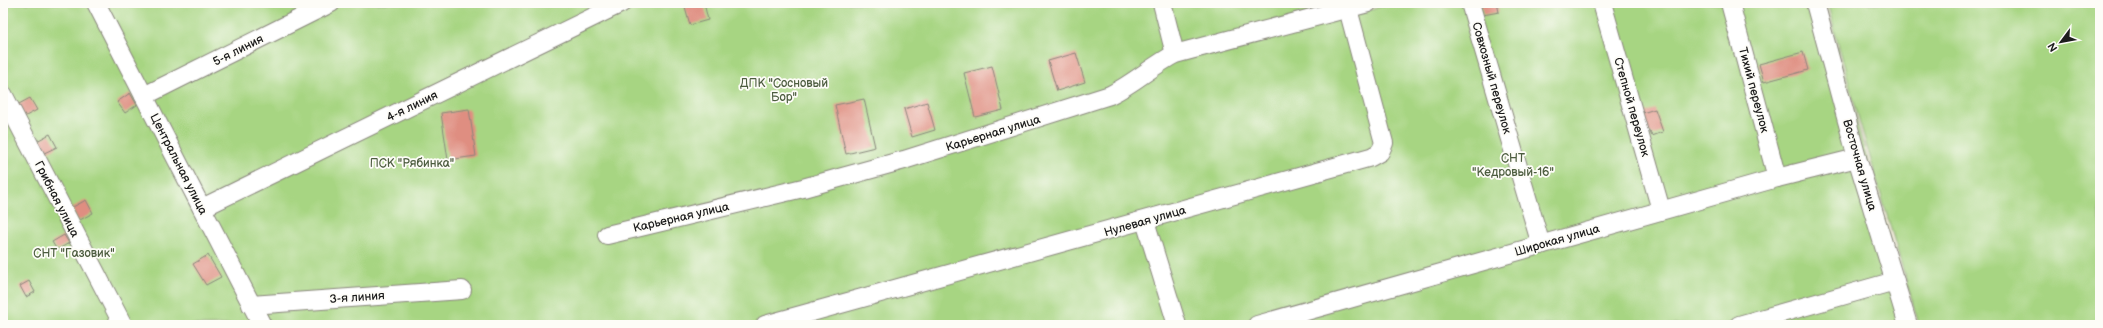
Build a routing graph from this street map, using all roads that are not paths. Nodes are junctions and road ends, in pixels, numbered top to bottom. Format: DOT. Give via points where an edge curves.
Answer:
graph roads {
  1 [pos="96,3"];
  2 [pos="331,3"];
  3 [pos="622,3"];
  4 [pos="1162,3"];
  5 [pos="1368,3"];
  6 [pos="1470,3"];
  7 [pos="1602,3"];
  8 [pos="1730,3"];
  9 [pos="1815,3"];
  10 [pos="1348,9"];
  11 [pos="1175,54"];
  12 [pos="3,94"];
  13 [pos="144,96"];
  14 [pos="1857,158"];
  15 [pos="1777,178"];
  16 [pos="202,208"];
  17 [pos="1661,210"];
  18 [pos="1145,221"];
  19 [pos="607,235"];
  20 [pos="1541,245"];
  21 [pos="1895,282"];
  22 [pos="462,290"];
  23 [pos="251,305"];
  24 [pos="122,325"];
  25 [pos="262,325"];
  26 [pos="765,325"];
  27 [pos="1177,325"];
  28 [pos="1257,325"];
  29 [pos="1739,325"];
  30 [pos="1908,325"];
  1 -- 13 [label="street, Центральная улица"];
  2 -- 13 [label="street, 5-я линия"];
  3 -- 16 [label="street, 4-я линия"];
  4 -- 11 [label="street"];
  5 -- 10 [label="street, Карьерная улица"];
  6 -- 20 [label="street, Совхозный переулок"];
  7 -- 17 [label="street, Степной переулок"];
  8 -- 15 [label="street, Тихий переулок"];
  9 -- 14 [label="street, Восточная улица"];
  10 -- 11 [label="street, Карьерная улица"];
  10 -- 18 [label="street, Нулевая улица" via="1384,143 1380,152 1371,157"];
  11 -- 19 [label="street, Карьерная улица" via="1125,88 1050,115 803,188"];
  12 -- 24 [label="street, Грибная улица"];
  13 -- 16 [label="street, Центральная улица"];
  14 -- 15 [label="street, Широкая улица"];
  14 -- 21 [label="street, Восточная улица"];
  15 -- 17 [label="street, Широкая улица"];
  16 -- 23 [label="street, Центральная улица"];
  17 -- 20 [label="street, Широкая улица"];
  18 -- 26 [label="street, Нулевая улица"];
  18 -- 27 [label="street"];
  20 -- 28 [label="street, Широкая улица"];
  21 -- 29 [label="street"];
  21 -- 30 [label="street, Восточная улица"];
  22 -- 23 [label="street, 3-я линия"];
  23 -- 25 [label="street, Центральная улица"];
}
